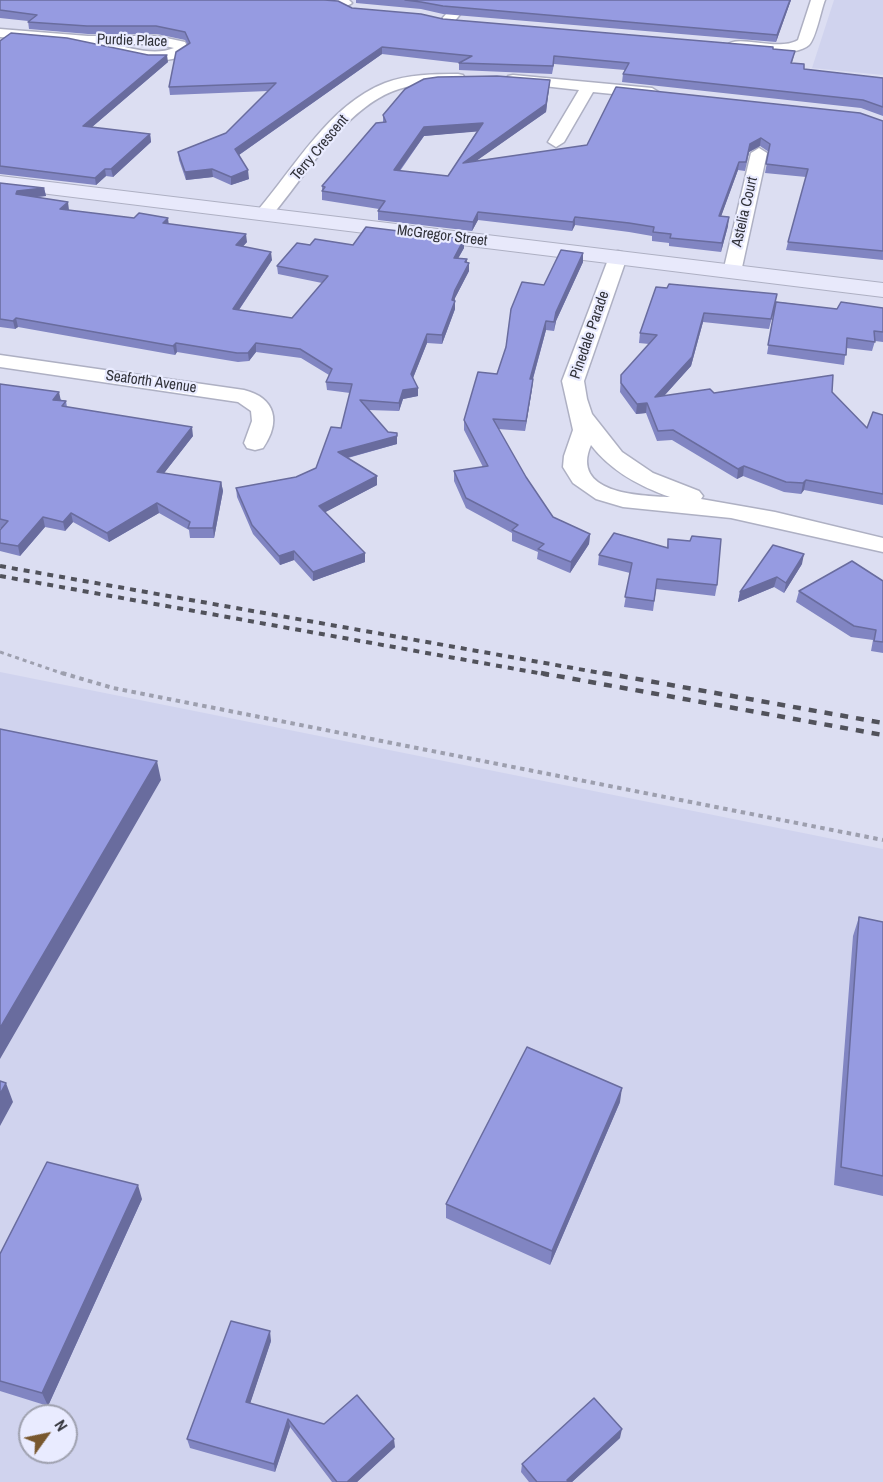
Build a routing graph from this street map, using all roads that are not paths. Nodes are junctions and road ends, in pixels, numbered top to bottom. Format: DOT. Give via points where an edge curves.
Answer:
graph roads {
  1 [pos="312,0"];
  2 [pos="465,0"];
  3 [pos="818,0"];
  4 [pos="350,4"];
  5 [pos="448,20"];
  6 [pos="0,33"];
  7 [pos="71,39"];
  8 [pos="720,44"];
  9 [pos="468,78"];
  10 [pos="501,78"];
  11 [pos="589,86"];
  12 [pos="672,95"];
  13 [pos="556,142"];
  14 [pos="759,153"];
  15 [pos="0,182"];
  16 [pos="264,214"];
  17 [pos="618,257"];
  18 [pos="732,272"];
  19 [pos="883,290"];
  20 [pos="0,361"];
  21 [pos="581,414"];
  22 [pos="255,443"];
  23 [pos="741,512"];
  24 [pos="883,545"];
  1 -- 4 [label="street"];
  2 -- 5 [label="street"];
  3 -- 8 [label="street" via="804,42 798,46 776,49"];
  6 -- 7 [label="street, Purdie Place"];
  7 -- 7 [label="street, Purdie Place" via="164,40 180,45 182,50 155,55"];
  9 -- 16 [label="street, Terry Crescent" via="435,78 390,87 370,96 348,113"];
  10 -- 11 [label="street"];
  11 -- 12 [label="street"];
  11 -- 13 [label="street"];
  14 -- 18 [label="street, Astelia Court"];
  15 -- 16 [label="street, McGregor Street"];
  16 -- 17 [label="street, McGregor Street"];
  17 -- 18 [label="street, McGregor Street"];
  17 -- 21 [label="street, Pinedale Parade" via="573,381 573,394"];
  18 -- 19 [label="street, McGregor Street"];
  20 -- 22 [label="street, Seaforth Avenue" via="244,396 264,414"];
  21 -- 23 [label="street, Pinedale Parade" via="605,448 648,480"];
  21 -- 23 [label="street, Pinedale Parade" via="584,431 574,464 596,489 622,500"];
  23 -- 24 [label="street, Pinedale Parade"];
}
